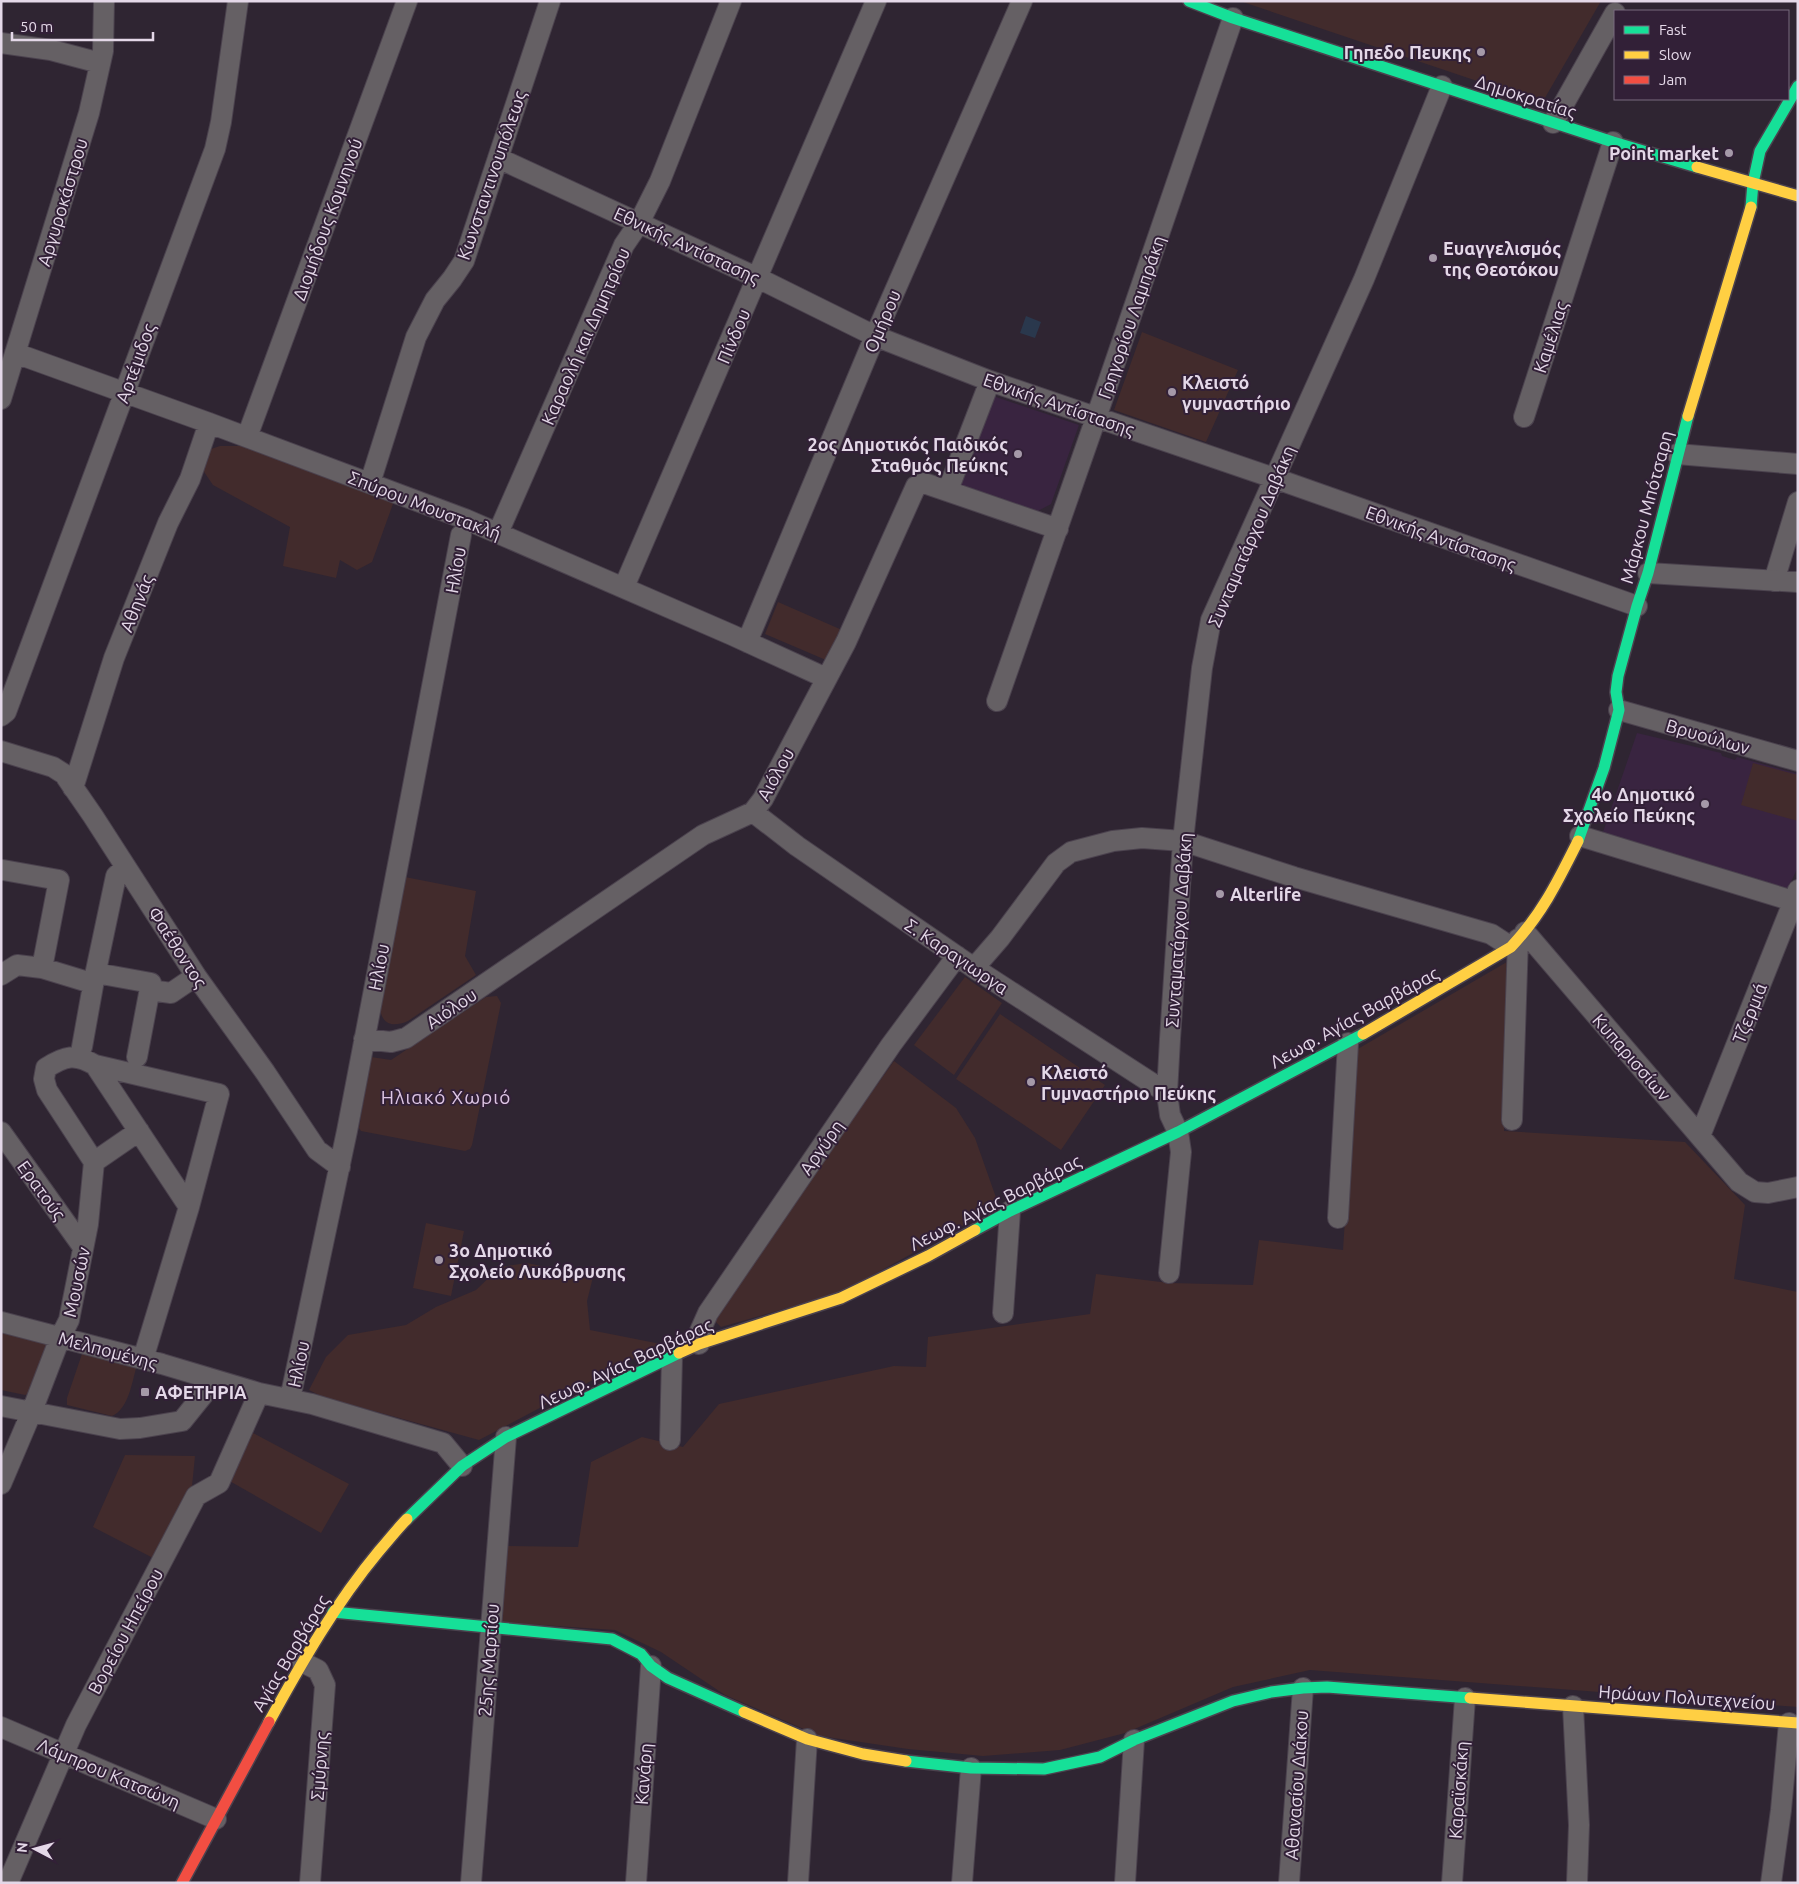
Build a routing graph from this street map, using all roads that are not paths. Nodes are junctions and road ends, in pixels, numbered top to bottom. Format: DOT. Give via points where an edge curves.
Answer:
graph roads {
  1 [pos="104,1"];
  2 [pos="238,1"];
  3 [pos="407,1"];
  4 [pos="550,1"];
  5 [pos="731,1"];
  6 [pos="876,1"];
  7 [pos="1022,1"];
  8 [pos="1189,1"];
  9 [pos="1614,16"];
  10 [pos="1233,18"];
  11 [pos="1,43"];
  12 [pos="100,63"];
  13 [pos="1442,86"];
  14 [pos="1798,86"];
  15 [pos="1553,123"];
  16 [pos="1613,142"];
  17 [pos="498,158"];
  18 [pos="1753,183"];
  19 [pos="1798,196"];
  20 [pos="639,223"];
  21 [pos="758,278"];
  22 [pos="875,336"];
  23 [pos="15,353"];
  24 [pos="990,381"];
  25 [pos="124,392"];
  26 [pos="1,399"];
  27 [pos="1524,417"];
  28 [pos="1096,418"];
  29 [pos="209,423"];
  30 [pos="247,437"];
  31 [pos="1677,454"];
  32 [pos="1798,464"];
  33 [pos="1274,478"];
  34 [pos="370,483"];
  35 [pos="948,490"];
  36 [pos="1798,502"];
  37 [pos="1058,529"];
  38 [pos="498,533"];
  39 [pos="461,535"];
  40 [pos="1648,574"];
  41 [pos="1774,581"];
  42 [pos="1798,582"];
  43 [pos="624,587"];
  44 [pos="1637,606"];
  45 [pos="747,642"];
  46 [pos="826,678"];
  47 [pos="997,701"];
  48 [pos="1619,710"];
  49 [pos="1,716"];
  50 [pos="1,751"];
  51 [pos="1798,761"];
  52 [pos="73,788"];
  53 [pos="753,812"];
  54 [pos="1580,836"];
  55 [pos="1184,842"];
  56 [pos="126,867"];
  57 [pos="2,870"];
  58 [pos="1796,896"];
  59 [pos="1518,939"];
  60 [pos="957,956"];
  61 [pos="42,968"];
  62 [pos="974,968"];
  63 [pos="1,975"];
  64 [pos="196,976"];
  65 [pos="95,977"];
  66 [pos="150,990"];
  67 [pos="364,1039"];
  68 [pos="1348,1043"];
  69 [pos="82,1047"];
  70 [pos="137,1058"];
  71 [pos="95,1066"];
  72 [pos="1167,1093"];
  73 [pos="1512,1120"];
  74 [pos="138,1131"];
  75 [pos="1,1132"];
  76 [pos="1178,1132"];
  77 [pos="1700,1136"];
  78 [pos="94,1162"];
  79 [pos="340,1167"];
  80 [pos="1798,1187"];
  81 [pos="189,1206"];
  82 [pos="1010,1211"];
  83 [pos="1338,1218"];
  84 [pos="83,1247"];
  85 [pos="1169,1273"];
  86 [pos="1002,1313"];
  87 [pos="1,1322"];
  88 [pos="60,1338"];
  89 [pos="699,1344"];
  90 [pos="672,1357"];
  91 [pos="142,1359"];
  92 [pos="215,1380"];
  93 [pos="259,1393"];
  94 [pos="290,1399"];
  95 [pos="1,1406"];
  96 [pos="32,1411"];
  97 [pos="506,1437"];
  98 [pos="670,1440"];
  99 [pos="462,1466"];
  100 [pos="1,1484"];
  101 [pos="333,1612"];
  102 [pos="490,1628"];
  103 [pos="302,1662"];
  104 [pos="651,1666"];
  105 [pos="1303,1688"];
  106 [pos="1465,1698"];
  107 [pos="1573,1706"];
  108 [pos="1793,1723"];
  109 [pos="1,1727"];
  110 [pos="807,1739"];
  111 [pos="1134,1740"];
  112 [pos="63,1753"];
  113 [pos="971,1768"];
  114 [pos="216,1819"];
  115 [pos="8,1883"];
  116 [pos="182,1883"];
  117 [pos="310,1883"];
  118 [pos="471,1883"];
  119 [pos="636,1883"];
  120 [pos="798,1883"];
  121 [pos="962,1883"];
  122 [pos="1124,1883"];
  123 [pos="1289,1883"];
  124 [pos="1452,1883"];
  125 [pos="1577,1883"];
  126 [pos="1771,1883"];
  1 -- 12 [label="street, Αργυροκάστρου"];
  2 -- 25 [label="street, Αρτέμιδος" via="215,149"];
  3 -- 30 [label="street, Διομήδους Κομνηνού"];
  4 -- 17 [label="street, Κωνσταντινουπόλεως"];
  5 -- 20 [label="street, Καραολή και Δημητρίου" via="660,181"];
  6 -- 21 [label="street, Πίνδου"];
  7 -- 22 [label="street, Ομήρου"];
  8 -- 10 [label="street, Δημοκρατίας"];
  9 -- 15 [label="street"];
  10 -- 13 [label="street, Δημοκρατίας"];
  10 -- 28 [label="street, Γρηγορίου Λαμπράκη"];
  11 -- 12 [label="street" via="51,50"];
  12 -- 23 [label="street, Αργυροκάστρου" via="89,113"];
  13 -- 15 [label="street, Δημοκρατίας"];
  13 -- 33 [label="street, Συνταματάρχου Δαβάκη" via="1364,278"];
  14 -- 18 [label="street, Μάρκου Μπότσαρη" via="1760,151"];
  15 -- 16 [label="street, Δημοκρατίας"];
  16 -- 18 [label="street, Δημοκρατίας"];
  16 -- 27 [label="street, Καμέλιας"];
  17 -- 20 [label="street, Εθνικής Αντίστασης"];
  17 -- 34 [label="street, Κωνσταντινουπόλεως" via="464,261 434,300 416,337"];
  18 -- 19 [label="street, Δημοκρατίας"];
  18 -- 31 [label="street, Μάρκου Μπότσαρη" via="1751,206"];
  20 -- 21 [label="street, Εθνικής Αντίστασης"];
  20 -- 38 [label="street, Καραολή και Δημητρίου" via="624,245"];
  21 -- 22 [label="street, Εθνικής Αντίστασης"];
  21 -- 43 [label="street, Πίνδου"];
  22 -- 24 [label="street, Εθνικής Αντίστασης"];
  22 -- 45 [label="street, Ομήρου"];
  23 -- 25 [label="street, Σπύρου Μουστακλή"];
  23 -- 26 [label="street, Αργυροκάστρου"];
  24 -- 28 [label="street, Εθνικής Αντίστασης"];
  24 -- 35 [label="street"];
  25 -- 29 [label="street, Σπύρου Μουστακλή"];
  25 -- 49 [label="street, Αρτέμιδος" via="6,712"];
  28 -- 33 [label="street, Εθνικής Αντίστασης"];
  28 -- 37 [label="street, Γρηγορίου Λαμπράκη"];
  29 -- 30 [label="street, Σπύρου Μουστακλή"];
  29 -- 52 [label="street, Αθηνάς" via="190,479 168,523 114,658"];
  30 -- 34 [label="street, Σπύρου Μουστακλή"];
  31 -- 32 [label="street"];
  31 -- 40 [label="street, Μάρκου Μπότσαρη"];
  33 -- 44 [label="street, Εθνικής Αντίστασης"];
  33 -- 55 [label="street, Συνταματάρχου Δαβάκη" via="1212,620 1202,668"];
  34 -- 38 [label="street, Σπύρου Μουστακλή"];
  35 -- 37 [label="street, Αιόλου"];
  35 -- 46 [label="street, Αιόλου" via="924,483 916,486 846,642"];
  36 -- 41 [label="street"];
  37 -- 47 [label="street, Γρηγορίου Λαμπράκη"];
  38 -- 43 [label="street, Σπύρου Μουστακλή"];
  39 -- 67 [label="street, Ηλίου"];
  40 -- 41 [label="street"];
  40 -- 44 [label="street, Μάρκου Μπότσαρη"];
  41 -- 42 [label="street"];
  43 -- 45 [label="street, Σπύρου Μουστακλή"];
  44 -- 48 [label="street, Μάρκου Μπότσαρη" via="1618,676"];
  45 -- 46 [label="street, Σπύρου Μουστακλή"];
  46 -- 53 [label="street, Αιόλου"];
  48 -- 51 [label="street, Βρυούλων"];
  48 -- 54 [label="street, Μάρκου Μπότσαρη" via="1604,768"];
  50 -- 52 [label="street, Φαέθοντος" via="53,767 64,774"];
  52 -- 56 [label="street, Φαέθοντος"];
  53 -- 60 [label="street, Σ. Καραγιωργα"];
  53 -- 67 [label="street, Αιόλου" via="703,835 406,1038 390,1042"];
  54 -- 58 [label="street"];
  54 -- 59 [label="street, Μάρκου Μπότσαρη" via="1554,890"];
  55 -- 59 [label="street, Κυπαρισσίων" via="1294,877"];
  55 -- 62 [label="street, Κυπαρισσίων" via="1142,838 1071,852 1056,863"];
  55 -- 72 [label="street, Συνταματάρχου Δαβάκη"];
  56 -- 64 [label="street, Φαέθοντος"];
  56 -- 65 [label="street" via="116,876"];
  57 -- 61 [label="street" via="59,880"];
  58 -- 77 [label="street, Τζερμιά"];
  59 -- 68 [label="street, Λεωφ. Αγίας Βαρβάρας" via="1493,960"];
  59 -- 73 [label="street"];
  59 -- 77 [label="street, Κυπαρισσίων"];
  60 -- 62 [label="street, Σ. Καραγιωργα"];
  60 -- 89 [label="street, Αργύρη" via="708,1312 700,1331"];
  61 -- 63 [label="street" via="17,965"];
  61 -- 65 [label="street" via="88,982"];
  62 -- 72 [label="street, Σ. Καραγιωργα"];
  64 -- 66 [label="street" via="171,993"];
  64 -- 79 [label="street, Φαέθοντος" via="317,1150"];
  65 -- 66 [label="street" via="151,983"];
  65 -- 69 [label="street"];
  66 -- 70 [label="street"];
  67 -- 79 [label="street, Ηλίου"];
  68 -- 76 [label="street, Λεωφ. Αγίας Βαρβάρας"];
  68 -- 83 [label="street"];
  71 -- 74 [label="street"];
  71 -- 78 [label="street" via="73,1057 60,1060 46,1068 44,1079 47,1090"];
  71 -- 81 [label="street" via="219,1094"];
  72 -- 76 [label="street, Συνταματάρχου Δαβάκη" via="1170,1115"];
  74 -- 78 [label="street"];
  74 -- 81 [label="street"];
  75 -- 84 [label="street, Ερατούς"];
  76 -- 82 [label="street, Λεωφ. Αγίας Βαρβάρας"];
  76 -- 85 [label="street, Συνταματάρχου Δαβάκη" via="1181,1152"];
  77 -- 80 [label="street, Κυπαρισσίων" via="1740,1182 1755,1192"];
  78 -- 84 [label="street, Μουσών"];
  79 -- 94 [label="street, Ηλίου"];
  81 -- 91 [label="street"];
  82 -- 86 [label="street"];
  82 -- 89 [label="street, Λεωφ. Αγίας Βαρβάρας" via="841,1298"];
  84 -- 88 [label="street, Μουσών" via="69,1320"];
  87 -- 88 [label="street, Μελπομένης"];
  88 -- 91 [label="street, Μελπομένης"];
  88 -- 96 [label="street, Μουσών"];
  89 -- 90 [label="street, Λεωφ. Αγίας Βαρβάρας"];
  90 -- 97 [label="street, Λεωφ. Αγίας Βαρβάρας"];
  90 -- 98 [label="street"];
  91 -- 92 [label="street, Μελπομένης"];
  92 -- 93 [label="street, Μελπομένης"];
  92 -- 96 [label="street" via="182,1422 120,1429"];
  93 -- 94 [label="street, Μελπομένης"];
  93 -- 112 [label="street, Βορείου Ηπείρου" via="219,1483 196,1496"];
  94 -- 99 [label="street, Μελπομένης" via="443,1443"];
  95 -- 96 [label="street"];
  96 -- 100 [label="street, Μουσών"];
  97 -- 99 [label="street, Λεωφ. Αγίας Βαρβάρας"];
  97 -- 102 [label="street, 25ης Μαρτίου"];
  99 -- 101 [label="street, Αγίας Βαρβάρας" via="404,1522"];
  101 -- 102 [label="street, Ηρώων Πολυτεχνείου"];
  101 -- 103 [label="street, Αγίας Βαρβάρας"];
  102 -- 104 [label="street, Ηρώων Πολυτεχνείου" via="612,1639 640,1654"];
  102 -- 118 [label="street, 25ης Μαρτίου"];
  103 -- 114 [label="street, Αγίας Βαρβάρας"];
  103 -- 117 [label="street, Σμύρνης" via="318,1670 325,1685"];
  104 -- 110 [label="street, Ηρώων Πολυτεχνείου" via="668,1678"];
  104 -- 119 [label="street, Κανάρη"];
  105 -- 106 [label="street, Ηρώων Πολυτεχνείου"];
  105 -- 111 [label="street, Ηρώων Πολυτεχνείου" via="1233,1701"];
  105 -- 123 [label="street, Αθανασίου Διάκου"];
  106 -- 107 [label="street, Ηρώων Πολυτεχνείου"];
  106 -- 124 [label="street, Καραϊσκάκη"];
  107 -- 108 [label="street, Ηρώων Πολυτεχνείου"];
  107 -- 125 [label="street" via="1579,1825"];
  108 -- 126 [label="street"];
  109 -- 112 [label="street, Λάμπρου Κατσώνη"];
  110 -- 113 [label="street, Ηρώων Πολυτεχνείου" via="864,1754"];
  110 -- 120 [label="street"];
  111 -- 113 [label="street, Ηρώων Πολυτεχνείου" via="1100,1756 1044,1768"];
  111 -- 122 [label="street"];
  112 -- 114 [label="street, Λάμπρου Κατσώνη"];
  112 -- 115 [label="street, Βορείου Ηπείρου"];
  113 -- 121 [label="street"];
  114 -- 116 [label="street, Αγίας Βαρβάρας"];
}
